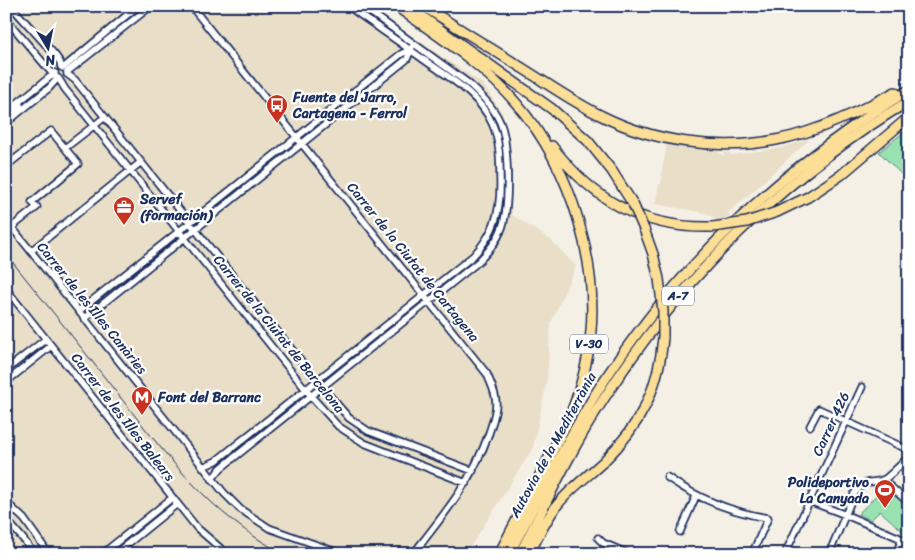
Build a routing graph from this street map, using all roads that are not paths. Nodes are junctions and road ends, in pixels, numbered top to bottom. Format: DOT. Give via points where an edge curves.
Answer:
graph roads {
  1 [pos="11,6"];
  2 [pos="138,6"];
  3 [pos="151,6"];
  4 [pos="191,6"];
  5 [pos="348,6"];
  6 [pos="362,6"];
  7 [pos="396,6"];
  8 [pos="407,6"];
  9 [pos="423,6"];
  10 [pos="6,19"];
  11 [pos="415,43"];
  12 [pos="410,50"];
  13 [pos="64,70"];
  14 [pos="57,76"];
  15 [pos="909,85"];
  16 [pos="37,87"];
  17 [pos="909,90"];
  18 [pos="43,94"];
  19 [pos="909,101"];
  20 [pos="14,111"];
  21 [pos="6,112"];
  22 [pos="6,117"];
  23 [pos="104,117"];
  24 [pos="909,117"];
  25 [pos="6,124"];
  26 [pos="94,125"];
  27 [pos="534,125"];
  28 [pos="296,137"];
  29 [pos="302,144"];
  30 [pos="65,148"];
  31 [pos="141,162"];
  32 [pos="6,166"];
  33 [pos="130,171"];
  34 [pos="6,220"];
  35 [pos="190,223"];
  36 [pos="12,227"];
  37 [pos="195,230"];
  38 [pos="179,232"];
  39 [pos="184,238"];
  40 [pos="31,251"];
  41 [pos="6,289"];
  42 [pos="423,295"];
  43 [pos="429,302"];
  44 [pos="79,312"];
  45 [pos="85,318"];
  46 [pos="46,339"];
  47 [pos="51,346"];
  48 [pos="6,370"];
  49 [pos="317,381"];
  50 [pos="6,382"];
  51 [pos="322,387"];
  52 [pos="862,387"];
  53 [pos="306,390"];
  54 [pos="311,396"];
  55 [pos="846,421"];
  56 [pos="810,426"];
  57 [pos="909,450"];
  58 [pos="909,457"];
  59 [pos="203,467"];
  60 [pos="473,471"];
  61 [pos="668,477"];
  62 [pos="212,479"];
  63 [pos="883,480"];
  64 [pos="466,484"];
  65 [pos="696,496"];
  66 [pos="172,498"];
  67 [pos="6,502"];
  68 [pos="809,502"];
  69 [pos="909,503"];
  70 [pos="176,504"];
  71 [pos="846,515"];
  72 [pos="6,519"];
  73 [pos="680,532"];
  74 [pos="598,538"];
  75 [pos="902,539"];
  76 [pos="909,542"];
  77 [pos="830,553"];
  78 [pos="34,554"];
  79 [pos="49,554"];
  80 [pos="102,554"];
  81 [pos="114,554"];
  82 [pos="227,554"];
  83 [pos="342,554"];
  84 [pos="413,554"];
  85 [pos="499,554"];
  86 [pos="509,554"];
  87 [pos="520,554"];
  88 [pos="529,554"];
  89 [pos="629,554"];
  90 [pos="752,554"];
  91 [pos="785,554"];
  92 [pos="896,554"];
  1 -- 13 [label="street, Carrer de la Ciutat de Barcelona" via="55,55"];
  2 -- 13 [label="street"];
  3 -- 13 [label="street"];
  4 -- 28 [label="street, Carrer de la Ciutat de Cartagena"];
  5 -- 12 [label="street"];
  6 -- 11 [label="street"];
  7 -- 27 [label="highway, V-30" via="478,66"];
  8 -- 88 [label="highway, bridge" via="518,84 588,141 633,204 653,254 659,279 663,337 654,389 618,446 558,504"];
  9 -- 15 [label="highway" via="602,116 638,130 682,141 747,144 776,140 827,125"];
  10 -- 14 [label="street, Carrer de la Ciutat de Barcelona"];
  11 -- 12 [label="street"];
  11 -- 43 [label="street" via="482,95 500,122 506,162 507,201 502,228 492,248"];
  12 -- 28 [label="street"];
  12 -- 29 [label="street" via="407,59"];
  12 -- 42 [label="street" via="481,106 496,134 500,162 501,201 494,226 484,244"];
  13 -- 14 [label="street" via="56,70"];
  13 -- 14 [label="street" via="63,78"];
  13 -- 23 [label="street, Carrer de la Ciutat de Barcelona"];
  14 -- 16 [label="street"];
  14 -- 18 [label="street" via="56,82"];
  14 -- 26 [label="street, Carrer de la Ciutat de Barcelona"];
  16 -- 20 [label="street"];
  16 -- 21 [label="street"];
  17 -- 86 [label="highway, Autovia de la Mediterrània / A-7" via="854,125 781,180 718,239 678,283 643,326 593,398"];
  18 -- 20 [label="street"];
  18 -- 25 [label="street"];
  19 -- 87 [label="highway, Autovia de la Mediterrània / A-7" via="859,133 787,188 724,246 686,288 636,351 605,397 570,455"];
  20 -- 22 [label="street"];
  23 -- 26 [label="street"];
  23 -- 31 [label="street, Carrer de la Ciutat de Barcelona"];
  24 -- 27 [label="highway, bridge" via="841,175 808,197 747,222 706,227 652,220 613,204 582,181"];
  26 -- 30 [label="street"];
  26 -- 33 [label="street, Carrer de la Ciutat de Barcelona"];
  27 -- 85 [label="highway, V-30" via="555,161 584,238 592,315 588,353 578,396"];
  28 -- 29 [label="street, Carrer de la Ciutat de Cartagena"];
  28 -- 35 [label="street"];
  29 -- 37 [label="street"];
  29 -- 42 [label="street, Carrer de la Ciutat de Cartagena"];
  30 -- 32 [label="street" via="52,131"];
  30 -- 36 [label="street" via="78,164 32,202 37,208"];
  31 -- 33 [label="street"];
  31 -- 35 [label="street, Carrer de la Ciutat de Barcelona"];
  33 -- 38 [label="street, Carrer de la Ciutat de Barcelona"];
  33 -- 40 [label="street"];
  34 -- 36 [label="street, Carrer de les Illes Canàries"];
  35 -- 37 [label="street, Carrer de la Ciutat de Barcelona"];
  35 -- 38 [label="street"];
  36 -- 40 [label="street, Carrer de les Illes Canàries"];
  37 -- 39 [label="street"];
  37 -- 49 [label="street, Carrer de la Ciutat de Barcelona"];
  38 -- 39 [label="street, Carrer de la Ciutat de Barcelona"];
  38 -- 44 [label="street"];
  39 -- 45 [label="street"];
  39 -- 53 [label="street, Carrer de la Ciutat de Barcelona"];
  40 -- 44 [label="street, Carrer de les Illes Canàries"];
  41 -- 46 [label="street, Carrer de les Illes Balears"];
  42 -- 43 [label="street, Carrer de la Ciutat de Cartagena"];
  42 -- 49 [label="street"];
  43 -- 51 [label="street"];
  43 -- 60 [label="street, Carrer de la Ciutat de Cartagena" via="487,374 494,390 495,416"];
  44 -- 45 [label="street, Carrer de les Illes Canàries"];
  45 -- 59 [label="street, Carrer de les Illes Canàries"];
  46 -- 47 [label="street, Carrer de les Illes Balears"];
  46 -- 48 [label="street"];
  47 -- 50 [label="street"];
  47 -- 66 [label="street, Carrer de les Illes Balears"];
  49 -- 51 [label="street, Carrer de la Ciutat de Barcelona"];
  49 -- 53 [label="street"];
  51 -- 54 [label="street"];
  51 -- 60 [label="street, Carrer de la Ciutat de Barcelona" via="349,418 368,431"];
  52 -- 55 [label="street, Carrer 426"];
  53 -- 54 [label="street, Carrer de la Ciutat de Barcelona"];
  53 -- 59 [label="street" via="216,462"];
  54 -- 62 [label="street" via="221,468"];
  54 -- 64 [label="street, Carrer de la Ciutat de Barcelona" via="338,426 364,443"];
  55 -- 56 [label="street" via="819,409"];
  55 -- 57 [label="street"];
  55 -- 68 [label="street, Carrer 426"];
  58 -- 63 [label="street"];
  59 -- 62 [label="street, Carrer de les Illes Canàries"];
  60 -- 64 [label="street, Carrer de la Ciutat de Cartagena"];
  61 -- 65 [label="street"];
  62 -- 83 [label="street, Carrer de les Illes Canàries" via="240,509 269,528"];
  63 -- 69 [label="street"];
  63 -- 71 [label="street" via="869,481 860,486"];
  64 -- 84 [label="street, Carrer de la Ciutat de Cartagena"];
  65 -- 73 [label="street"];
  65 -- 90 [label="street" via="749,515 768,518"];
  66 -- 70 [label="street, Carrer de les Illes Balears"];
  66 -- 80 [label="street"];
  67 -- 79 [label="street" via="24,519"];
  68 -- 71 [label="street"];
  68 -- 91 [label="street, Carrer 426"];
  70 -- 81 [label="street"];
  70 -- 82 [label="street, Carrer de les Illes Balears"];
  71 -- 75 [label="street"];
  71 -- 77 [label="street"];
  72 -- 78 [label="street"];
  74 -- 89 [label="street"];
  75 -- 76 [label="street"];
  75 -- 92 [label="street"];
}
